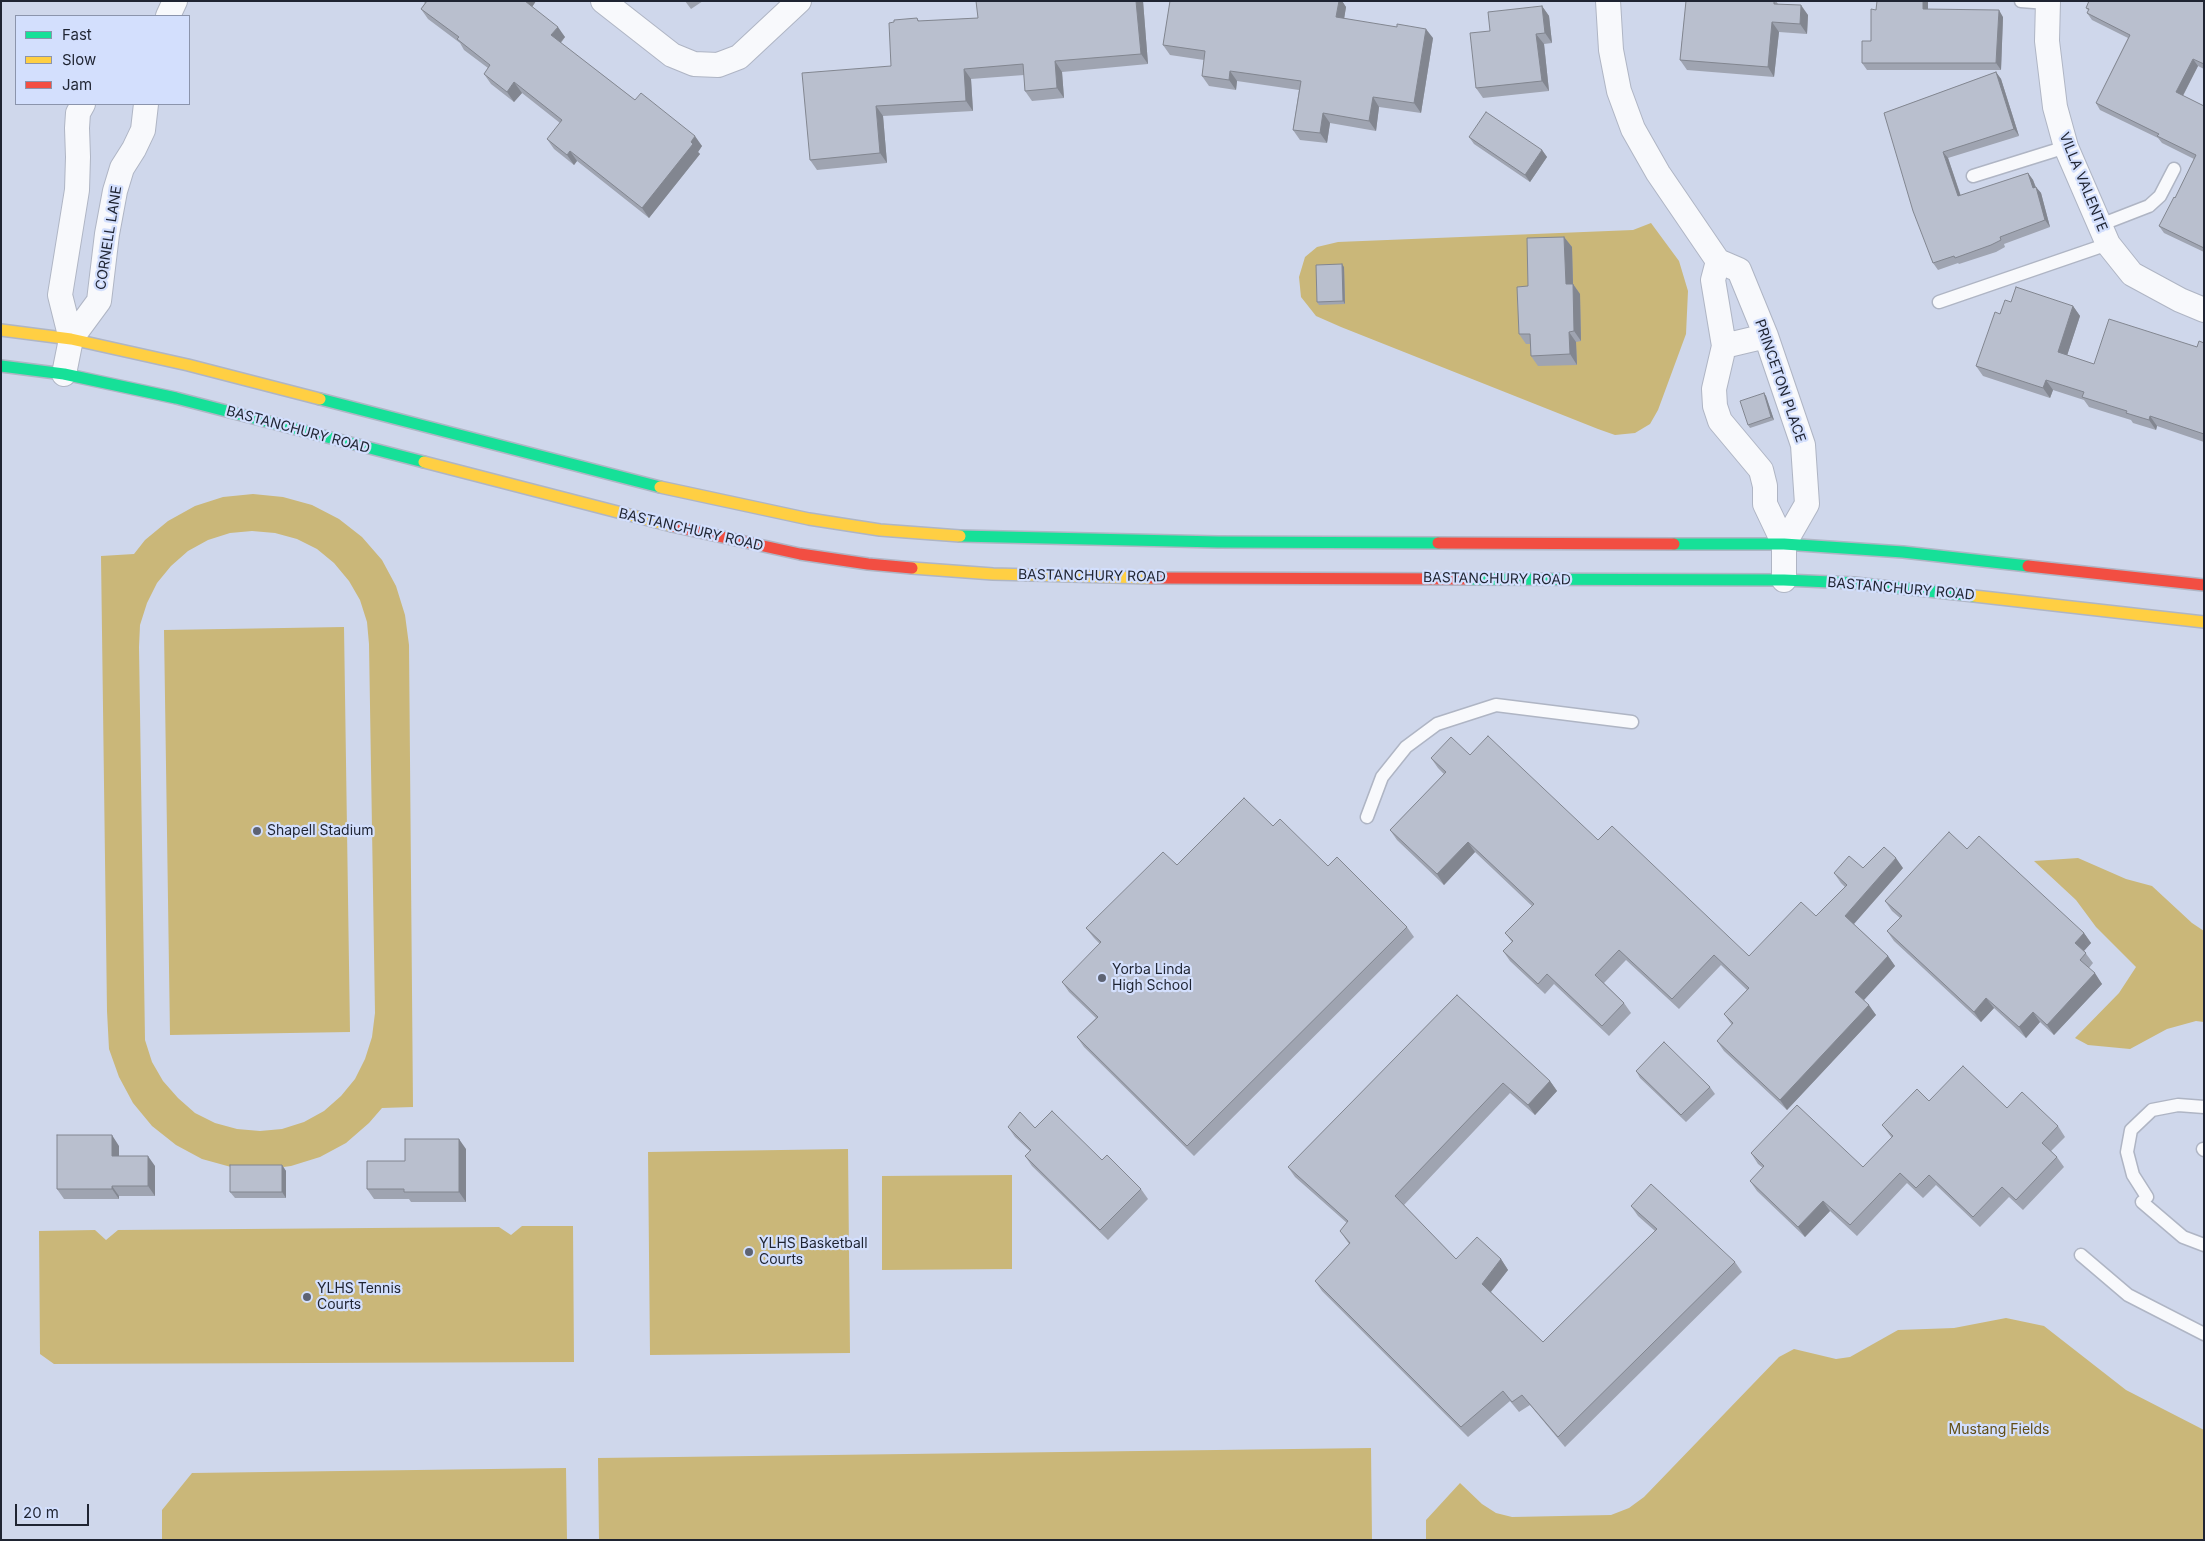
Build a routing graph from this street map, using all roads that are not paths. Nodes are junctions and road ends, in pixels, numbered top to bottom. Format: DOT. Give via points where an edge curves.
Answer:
graph roads {
  1 [pos="603,1"];
  2 [pos="799,1"];
  3 [pos="1608,1"];
  4 [pos="2021,1"];
  5 [pos="2047,2"];
  6 [pos="82,105"];
  7 [pos="146,105"];
  8 [pos="2066,147"];
  9 [pos="2174,168"];
  10 [pos="1973,176"];
  11 [pos="2104,234"];
  12 [pos="1718,261"];
  13 [pos="1939,302"];
  14 [pos="2204,310"];
  15 [pos="1,330"];
  16 [pos="1766,336"];
  17 [pos="71,339"];
  18 [pos="1724,346"];
  19 [pos="1,366"];
  20 [pos="64,374"];
  21 [pos="637,505"];
  22 [pos="616,513"];
  23 [pos="809,519"];
  24 [pos="802,532"];
  25 [pos="1784,544"];
  26 [pos="959,559"];
  27 [pos="945,570"];
  28 [pos="1784,580"];
  29 [pos="2204,585"];
  30 [pos="2204,622"];
  31 [pos="1632,722"];
  32 [pos="1368,817"];
  33 [pos="2204,1107"];
  34 [pos="2204,1245"];
  35 [pos="2080,1255"];
  36 [pos="2204,1334"];
  1 -- 2 [label="street" via="672,55 694,64 718,65 739,57"];
  3 -- 12 [label="street, PRINCETON PLACE" via="1611,50 1619,91 1633,129 1658,174"];
  4 -- 5 [label="lane"];
  5 -- 8 [label="street, VILLA VALENTE" via="2047,40 2055,107"];
  6 -- 17 [label="street, CORNELL LANE" via="76,128 77,190 60,295"];
  7 -- 17 [label="street, CORNELL LANE" via="143,130 122,168 115,192 99,301"];
  8 -- 10 [label="lane"];
  8 -- 11 [label="street, VILLA VALENTE"];
  9 -- 11 [label="lane" via="2160,196"];
  11 -- 13 [label="lane"];
  11 -- 14 [label="street, VILLA VALENTE" via="2132,274"];
  12 -- 16 [label="street, PRINCETON PLACE" via="1739,270"];
  12 -- 18 [label="street, PRINCETON PLACE" via="1713,280"];
  15 -- 17 [label="main road"];
  16 -- 18 [label="street"];
  16 -- 25 [label="street, PRINCETON PLACE" via="1803,445 1807,489 1807,504"];
  17 -- 20 [label="street, CORNELL LANE"];
  17 -- 23 [label="main road" via="188,364 671,490"];
  18 -- 25 [label="street, PRINCETON PLACE" via="1714,389 1715,406 1720,421 1761,470 1765,504"];
  19 -- 20 [label="main road, BASTANCHURY ROAD"];
  20 -- 22 [label="main road, BASTANCHURY ROAD" via="176,398"];
  21 -- 22 [label="main road"];
  22 -- 27 [label="main road, BASTANCHURY ROAD" via="800,554"];
  23 -- 24 [label="main road" via="807,528"];
  23 -- 25 [label="main road" via="880,530 1129,546 1218,542"];
  25 -- 28 [label="street, PRINCETON PLACE"];
  25 -- 29 [label="main road" via="1904,552"];
  26 -- 27 [label="main road" via="952,561"];
  27 -- 28 [label="main road, BASTANCHURY ROAD" via="1108,578"];
  28 -- 30 [label="main road, BASTANCHURY ROAD" via="1854,583"];
  31 -- 32 [label="lane" via="1496,704 1437,724 1406,748 1382,776"];
  33 -- 34 [label="lane" via="2178,1105 2152,1110 2131,1130 2127,1152 2145,1200 2183,1237"];
  35 -- 36 [label="lane" via="2128,1295"];
}
